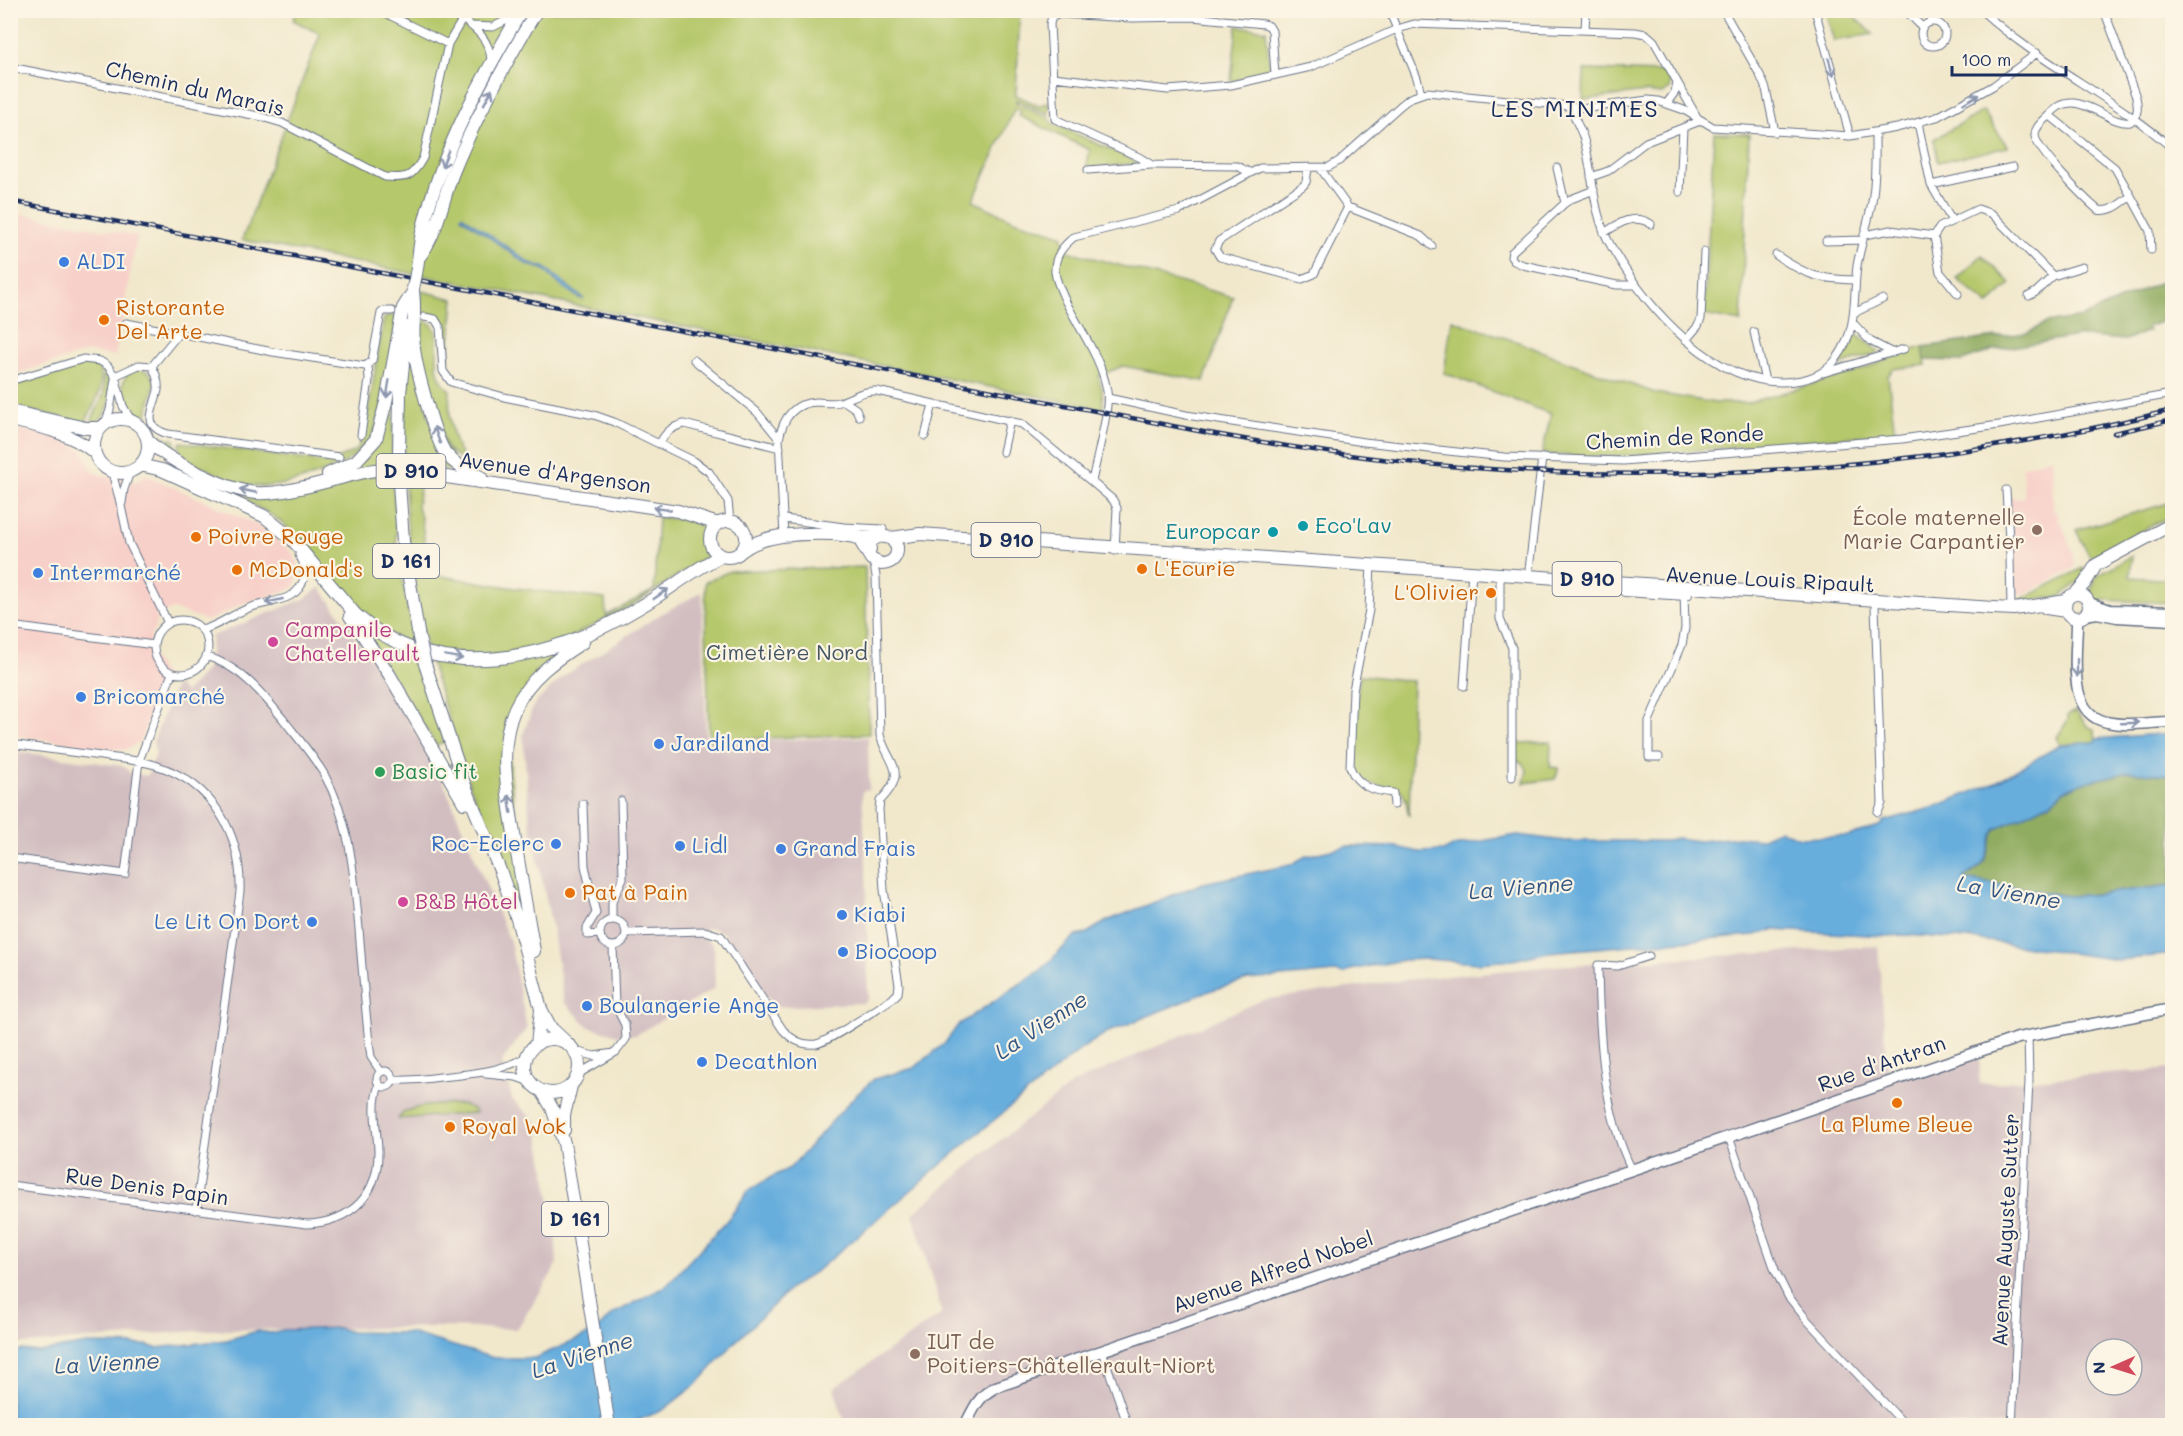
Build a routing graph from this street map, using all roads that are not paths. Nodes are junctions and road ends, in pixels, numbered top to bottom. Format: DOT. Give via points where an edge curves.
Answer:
graph roads {
  1 [pos="379,10"];
  2 [pos="451,10"];
  3 [pos="537,10"];
  4 [pos="1389,10"];
  5 [pos="1586,10"];
  6 [pos="1724,10"];
  7 [pos="1815,10"];
  8 [pos="1905,10"];
  9 [pos="1982,10"];
  10 [pos="2104,10"];
  11 [pos="521,12"];
  12 [pos="462,20"];
  13 [pos="472,26"];
  14 [pos="1923,27"];
  15 [pos="1397,29"];
  16 [pos="1585,30"];
  17 [pos="448,44"];
  18 [pos="2037,53"];
  19 [pos="492,63"];
  20 [pos="10,67"];
  21 [pos="1275,75"];
  22 [pos="1053,77"];
  23 [pos="1677,82"];
  24 [pos="1421,93"];
  25 [pos="1667,103"];
  26 [pos="1572,107"];
  27 [pos="2049,116"];
  28 [pos="2136,117"];
  29 [pos="1700,121"];
  30 [pos="1918,123"];
  31 [pos="1683,128"];
  32 [pos="1775,132"];
  33 [pos="1875,132"];
  34 [pos="1850,136"];
  35 [pos="2172,148"];
  36 [pos="1152,165"];
  37 [pos="2013,167"];
  38 [pos="1308,168"];
  39 [pos="1320,168"];
  40 [pos="1557,168"];
  41 [pos="1088,170"];
  42 [pos="1249,172"];
  43 [pos="1591,177"];
  44 [pos="1931,185"];
  45 [pos="1594,190"];
  46 [pos="1680,192"];
  47 [pos="2131,196"];
  48 [pos="1565,203"];
  49 [pos="1348,207"];
  50 [pos="1952,221"];
  51 [pos="1651,224"];
  52 [pos="1604,233"];
  53 [pos="1934,236"];
  54 [pos="1864,237"];
  55 [pos="1827,241"];
  56 [pos="1432,246"];
  57 [pos="2151,250"];
  58 [pos="1704,252"];
  59 [pos="1776,255"];
  60 [pos="420,257"];
  61 [pos="2082,267"];
  62 [pos="2052,276"];
  63 [pos="1856,280"];
  64 [pos="1635,285"];
  65 [pos="413,290"];
  66 [pos="1958,294"];
  67 [pos="2029,296"];
  68 [pos="1883,298"];
  69 [pos="392,312"];
  70 [pos="1854,313"];
  71 [pos="424,316"];
  72 [pos="126,323"];
  73 [pos="1853,323"];
  74 [pos="1754,332"];
  75 [pos="179,333"];
  76 [pos="1686,340"];
  77 [pos="1904,349"];
  78 [pos="1893,352"];
  79 [pos="693,360"];
  80 [pos="153,366"];
  81 [pos="368,366"];
  82 [pos="115,376"];
  83 [pos="1816,376"];
  84 [pos="10,381"];
  85 [pos="1765,381"];
  86 [pos="2172,393"];
  87 [pos="1108,398"];
  88 [pos="844,401"];
  89 [pos="933,405"];
  90 [pos="10,411"];
  91 [pos="860,416"];
  92 [pos="10,420"];
  93 [pos="131,420"];
  94 [pos="1010,420"];
  95 [pos="102,426"];
  96 [pos="362,435"];
  97 [pos="925,436"];
  98 [pos="779,438"];
  99 [pos="148,441"];
  100 [pos="659,444"];
  101 [pos="780,448"];
  102 [pos="94,452"];
  103 [pos="1003,452"];
  104 [pos="339,457"];
  105 [pos="1542,459"];
  106 [pos="135,469"];
  107 [pos="112,472"];
  108 [pos="1092,482"];
  109 [pos="305,486"];
  110 [pos="517,487"];
  111 [pos="2006,490"];
  112 [pos="241,504"];
  113 [pos="121,506"];
  114 [pos="784,519"];
  115 [pos="724,523"];
  116 [pos="2172,524"];
  117 [pos="742,528"];
  118 [pos="883,535"];
  119 [pos="781,537"];
  120 [pos="859,539"];
  121 [pos="743,550"];
  122 [pos="897,550"];
  123 [pos="1118,550"];
  124 [pos="308,556"];
  125 [pos="721,556"];
  126 [pos="871,557"];
  127 [pos="887,564"];
  128 [pos="1371,568"];
  129 [pos="1472,575"];
  130 [pos="876,576"];
  131 [pos="1528,578"];
  132 [pos="1500,580"];
  133 [pos="1684,590"];
  134 [pos="1875,606"];
  135 [pos="2078,606"];
  136 [pos="2011,612"];
  137 [pos="2172,612"];
  138 [pos="2172,620"];
  139 [pos="168,623"];
  140 [pos="611,623"];
  141 [pos="10,626"];
  142 [pos="202,630"];
  143 [pos="154,645"];
  144 [pos="206,656"];
  145 [pos="172,673"];
  146 [pos="1464,686"];
  147 [pos="2172,722"];
  148 [pos="10,744"];
  149 [pos="1659,757"];
  150 [pos="140,761"];
  151 [pos="1512,777"];
  152 [pos="621,801"];
  153 [pos="583,804"];
  154 [pos="1394,805"];
  155 [pos="1878,812"];
  156 [pos="494,856"];
  157 [pos="10,858"];
  158 [pos="612,920"];
  159 [pos="626,933"];
  160 [pos="600,934"];
  161 [pos="613,946"];
  162 [pos="1649,956"];
  163 [pos="531,965"];
  164 [pos="541,1009"];
  165 [pos="2172,1009"];
  166 [pos="2028,1035"];
  167 [pos="537,1044"];
  168 [pos="570,1047"];
  169 [pos="616,1052"];
  170 [pos="527,1057"];
  171 [pos="381,1072"];
  172 [pos="480,1073"];
  173 [pos="578,1074"];
  174 [pos="393,1080"];
  175 [pos="530,1082"];
  176 [pos="379,1085"];
  177 [pos="571,1086"];
  178 [pos="542,1091"];
  179 [pos="1729,1137"];
  180 [pos="564,1143"];
  181 [pos="1632,1170"];
  182 [pos="1610,1178"];
  183 [pos="10,1185"];
  184 [pos="196,1210"];
  185 [pos="1102,1351"];
  186 [pos="609,1425"];
  187 [pos="965,1425"];
  188 [pos="1128,1425"];
  189 [pos="1906,1425"];
  190 [pos="2012,1425"];
  1 -- 17 [label="street"];
  2 -- 12 [label="street"];
  60 -- 3 [label="main road, D 161, one-way" via="483,106"];
  4 -- 15 [label="street"];
  5 -- 16 [label="street"];
  6 -- 32 [label="street" via="1766,89"];
  7 -- 34 [label="street, one-way"];
  8 -- 14 [label="street"];
  9 -- 18 [label="street"];
  10 -- 28 [label="street" via="2136,97"];
  11 -- 13 [label="street" via="493,27"];
  11 -- 19 [label="main road, D 161"];
  12 -- 13 [label="street"];
  12 -- 17 [label="street, Chemin du Marais"];
  13 -- 19 [label="street" via="487,42"];
  15 -- 16 [label="street" via="1414,24"];
  15 -- 21 [label="street" via="1311,67"];
  15 -- 24 [label="street"];
  16 -- 23 [label="street" via="1646,34 1654,40"];
  17 -- 20 [label="street, Chemin du Marais" via="423,158 413,174 401,179 386,177 282,123 258,116"];
  18 -- 28 [label="street"];
  30 -- 18 [label="street, one-way" via="1971,99"];
  19 -- 60 [label="main road, D 161, one-way" via="465,113 440,173 422,231"];
  21 -- 22 [label="street" via="1168,90"];
  21 -- 22 [label="street" via="1272,31 1264,24 1192,17 1059,14 1052,16 1050,24"];
  22 -- 36 [label="street" via="1055,119"];
  23 -- 25 [label="street"];
  23 -- 29 [label="street"];
  24 -- 26 [label="street" via="1436,91"];
  24 -- 39 [label="street" via="1400,106 1339,161"];
  25 -- 26 [label="street" via="1648,100"];
  25 -- 29 [label="street"];
  26 -- 43 [label="street"];
  27 -- 28 [label="street" via="2062,104 2071,103 2096,109 2121,123 2130,123"];
  27 -- 47 [label="street" via="2115,168"];
  27 -- 47 [label="street" via="2036,131 2036,138 2057,168 2092,205 2108,211"];
  28 -- 35 [label="street"];
  29 -- 31 [label="street"];
  29 -- 32 [label="street" via="1713,127"];
  30 -- 33 [label="street"];
  30 -- 44 [label="street"];
  31 -- 43 [label="street" via="1646,142 1608,171"];
  31 -- 46 [label="street"];
  32 -- 34 [label="street"];
  33 -- 34 [label="street"];
  33 -- 54 [label="street" via="1873,197"];
  36 -- 41 [label="street"];
  36 -- 42 [label="street" via="1238,166"];
  37 -- 44 [label="street"];
  38 -- 39 [label="street"];
  38 -- 42 [label="street" via="1270,167"];
  38 -- 49 [label="street" via="1303,186 1219,241 1215,249 1220,257 1302,279 1314,274"];
  39 -- 49 [label="street"];
  40 -- 48 [label="street"];
  42 -- 87 [label="street" via="1179,212 1074,237 1059,252 1057,281 1096,359"];
  43 -- 45 [label="street"];
  44 -- 50 [label="street"];
  45 -- 48 [label="street"];
  45 -- 52 [label="street"];
  47 -- 57 [label="street" via="2150,231"];
  48 -- 64 [label="street" via="1512,252 1514,261 1617,285"];
  49 -- 56 [label="street" via="1421,236"];
  50 -- 53 [label="street" via="1940,227"];
  50 -- 62 [label="street" via="1978,209 1988,211"];
  51 -- 52 [label="street" via="1629,219"];
  52 -- 64 [label="street"];
  53 -- 54 [label="street" via="1891,230"];
  53 -- 66 [label="street" via="1940,272"];
  54 -- 55 [label="street"];
  54 -- 63 [label="street"];
  58 -- 76 [label="street" via="1701,319"];
  59 -- 63 [label="street" via="1816,278"];
  60 -- 65 [label="main road, D 161, bridge"];
  61 -- 62 [label="street"];
  62 -- 67 [label="street"];
  63 -- 70 [label="street"];
  64 -- 76 [label="street"];
  65 -- 109 [label="main road, one-way" via="403,308 376,439 356,461"];
  110 -- 65 [label="main road, one-way" via="467,471 442,448 415,356"];
  65 -- 156 [label="main road, D 161, bridge" via="403,360 399,455 405,552 425,664 465,786"];
  68 -- 70 [label="street"];
  69 -- 81 [label="street" via="381,313"];
  70 -- 73 [label="street"];
  71 -- 100 [label="street" via="435,319 440,327 443,371 451,382 594,415"];
  72 -- 75 [label="street"];
  73 -- 78 [label="street" via="1870,341"];
  73 -- 83 [label="street" via="1837,358"];
  74 -- 85 [label="street"];
  75 -- 80 [label="street"];
  75 -- 81 [label="street"];
  76 -- 85 [label="street" via="1718,362"];
  77 -- 78 [label="street"];
  78 -- 83 [label="street"];
  79 -- 98 [label="street" via="758,412"];
  80 -- 82 [label="street" via="139,365"];
  80 -- 104 [label="street" via="158,390 151,420 161,432"];
  81 -- 96 [label="street"];
  82 -- 84 [label="street" via="100,361 83,359"];
  82 -- 93 [label="street"];
  82 -- 95 [label="street" via="110,410"];
  83 -- 85 [label="street" via="1790,382"];
  86 -- 105 [label="street, Chemin de Ronde" via="1902,439 1623,461"];
  87 -- 105 [label="street, Chemin de Ronde" via="1207,419 1364,442"];
  87 -- 108 [label="street"];
  88 -- 89 [label="street" via="871,391"];
  88 -- 91 [label="street"];
  88 -- 98 [label="street" via="806,403 794,409 786,417"];
  89 -- 94 [label="street"];
  89 -- 97 [label="street"];
  90 -- 95 [label="main road" via="86,428"];
  92 -- 102 [label="main road" via="52,430"];
  93 -- 95 [label="main road" via="113,420"];
  93 -- 99 [label="main road"];
  94 -- 103 [label="street"];
  94 -- 108 [label="street" via="1026,426"];
  95 -- 102 [label="main road" via="93,443"];
  98 -- 101 [label="street"];
  99 -- 106 [label="main road" via="148,450"];
  109 -- 99 [label="main road, Avenue d'Argenson / D 910, one-way" via="268,493 243,491 178,462"];
  100 -- 101 [label="street" via="667,431 684,424"];
  100 -- 115 [label="street" via="709,472 729,503"];
  101 -- 114 [label="street"];
  102 -- 107 [label="main road" via="100,464"];
  105 -- 131 [label="street"];
  106 -- 107 [label="main road" via="121,474"];
  106 -- 112 [label="main road" via="162,470"];
  106 -- 113 [label="street" via="124,489"];
  107 -- 113 [label="street"];
  108 -- 123 [label="street" via="1117,508"];
  109 -- 110 [label="main road, Avenue d'Argenson / D 910" via="384,469"];
  115 -- 110 [label="main road, Avenue d'Argenson / D 910, one-way" via="678,511"];
  111 -- 136 [label="street"];
  112 -- 124 [label="main road" via="274,523"];
  112 -- 142 [label="street, one-way" via="297,552 304,567 303,580 290,597 250,608"];
  113 -- 139 [label="street" via="131,549"];
  114 -- 118 [label="street"];
  114 -- 119 [label="street"];
  115 -- 117 [label="main road"];
  115 -- 125 [label="main road" via="712,531 710,541"];
  116 -- 135 [label="main road" via="2096,565"];
  117 -- 119 [label="main road, D 910"];
  117 -- 121 [label="main road" via="746,537"];
  118 -- 120 [label="main road, D 910"];
  118 -- 122 [label="main road"];
  118 -- 123 [label="main road, D 910" via="920,534"];
  118 -- 126 [label="main road" via="869,545"];
  119 -- 120 [label="main road, D 910" via="832,534"];
  119 -- 121 [label="main road, D 910" via="754,543"];
  120 -- 126 [label="main road"];
  121 -- 125 [label="main road" via="733,557"];
  122 -- 123 [label="main road, D 910" via="920,539"];
  122 -- 127 [label="main road"];
  123 -- 128 [label="main road, Avenue Louis Ripault / D 910"];
  124 -- 140 [label="main road, one-way" via="365,623 396,641 437,654 476,660 508,658 557,646"];
  124 -- 156 [label="main road" via="389,674"];
  140 -- 125 [label="main road, one-way"];
  126 -- 127 [label="main road"];
  126 -- 130 [label="street"];
  127 -- 130 [label="street"];
  128 -- 129 [label="main road, Avenue Louis Ripault / D 910"];
  128 -- 154 [label="street" via="1369,610 1353,690 1350,767 1353,777 1363,785 1393,793"];
  129 -- 131 [label="main road, Avenue Louis Ripault / D 910"];
  129 -- 132 [label="main road, Avenue Louis Ripault / D 910"];
  129 -- 146 [label="street"];
  130 -- 159 [label="street" via="880,735 895,776 879,809 884,890 898,993 822,1042 803,1044 783,1030 721,936 705,931"];
  131 -- 132 [label="main road, Avenue Louis Ripault / D 910"];
  131 -- 133 [label="main road, Avenue Louis Ripault / D 910" via="1664,594"];
  132 -- 151 [label="street" via="1500,620 1512,648"];
  133 -- 134 [label="main road, Avenue Louis Ripault / D 910"];
  133 -- 136 [label="main road, Avenue Louis Ripault / D 910"];
  133 -- 149 [label="street" via="1682,645 1648,725 1649,757"];
  134 -- 136 [label="main road, Avenue Louis Ripault / D 910"];
  134 -- 155 [label="street" via="1882,803"];
  135 -- 136 [label="main road, Avenue Louis Ripault / D 910"];
  135 -- 137 [label="street, D 910"];
  135 -- 138 [label="street, D 910" via="2117,617"];
  135 -- 147 [label="street, one-way" via="2078,692 2090,714 2114,723"];
  139 -- 142 [label="street" via="182,620"];
  139 -- 143 [label="street" via="160,629"];
  163 -- 140 [label="main road, one-way" via="534,953 506,780 505,750 510,723 518,702 535,679"];
  141 -- 143 [label="street"];
  142 -- 144 [label="street" via="208,647"];
  143 -- 145 [label="street" via="158,662"];
  144 -- 145 [label="street" via="196,670"];
  144 -- 171 [label="street" via="242,674 267,698 324,775 338,805 353,863 371,1057"];
  145 -- 150 [label="street"];
  148 -- 150 [label="street"];
  150 -- 157 [label="street" via="125,874"];
  150 -- 184 [label="street" via="170,771 204,794 231,832 240,871"];
  152 -- 158 [label="street" via="623,879 612,902"];
  153 -- 160 [label="street" via="585,866 596,913 587,935"];
  156 -- 163 [label="main road, D 161"];
  158 -- 159 [label="street" via="622,923"];
  158 -- 160 [label="street" via="604,923"];
  159 -- 161 [label="street" via="622,942"];
  160 -- 161 [label="street" via="604,943"];
  161 -- 169 [label="street" via="615,1005 626,1034 624,1044"];
  162 -- 181 [label="street" via="1618,966 1598,965 1609,1098 1621,1146"];
  163 -- 164 [label="main road, D 161"];
  164 -- 167 [label="main road, D 161"];
  164 -- 168 [label="main road, D 161" via="551,1028"];
  165 -- 166 [label="street, Rue d'Antran"];
  166 -- 179 [label="street, Rue d'Antran"];
  166 -- 190 [label="street, Avenue Auguste Sutter" via="2030,1081"];
  167 -- 168 [label="main road" via="554,1039"];
  167 -- 170 [label="main road"];
  168 -- 169 [label="street" via="594,1056"];
  168 -- 173 [label="main road" via="579,1065"];
  169 -- 173 [label="street"];
  170 -- 172 [label="street" via="504,1068"];
  170 -- 175 [label="main road" via="525,1069"];
  171 -- 174 [label="street" via="390,1073"];
  171 -- 176 [label="street" via="376,1078"];
  172 -- 174 [label="street"];
  172 -- 175 [label="street"];
  173 -- 177 [label="main road"];
  174 -- 176 [label="street" via="388,1087"];
  175 -- 178 [label="main road"];
  176 -- 184 [label="street, Rue Denis Papin" via="374,1105 378,1165 361,1202 351,1211 330,1222 307,1224"];
  177 -- 178 [label="main road" via="557,1093"];
  177 -- 180 [label="main road, D 161" via="564,1115"];
  178 -- 180 [label="main road, D 161"];
  179 -- 181 [label="street, Rue d'Antran"];
  179 -- 189 [label="street" via="1775,1270 1788,1296"];
  180 -- 186 [label="main road, D 161"];
  181 -- 182 [label="street, Rue d'Antran"];
  182 -- 185 [label="street, Avenue Alfred Nobel"];
  183 -- 184 [label="street, Rue Denis Papin"];
  185 -- 187 [label="street, Avenue Alfred Nobel" via="987,1391 975,1404"];
  185 -- 188 [label="street"];
}
